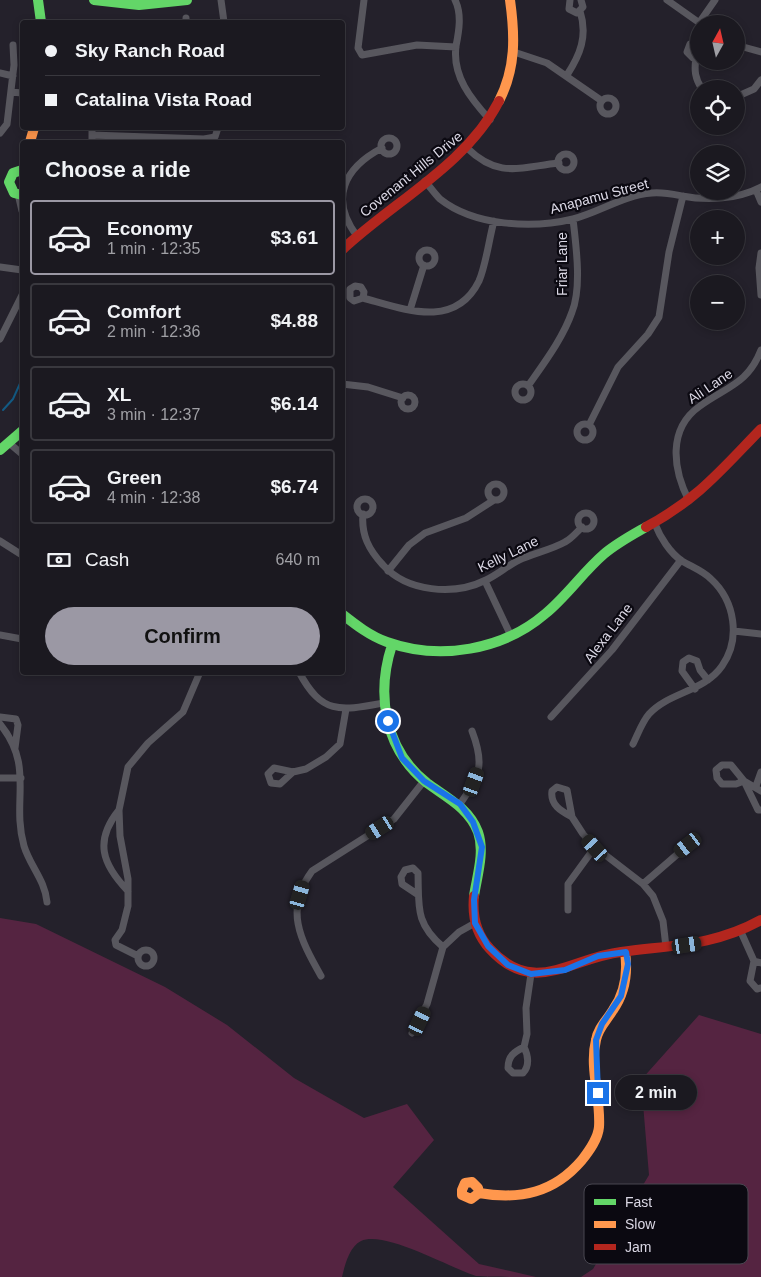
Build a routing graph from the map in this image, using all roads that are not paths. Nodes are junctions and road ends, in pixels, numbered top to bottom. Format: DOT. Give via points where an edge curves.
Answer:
graph roads {
  1 [pos="42,0"];
  2 [pos="94,0"];
  3 [pos="187,0"];
  4 [pos="221,0"];
  5 [pos="364,0"];
  6 [pos="368,0"];
  7 [pos="454,0"];
  8 [pos="510,0"];
  9 [pos="570,0"];
  10 [pos="581,0"];
  11 [pos="667,0"];
  12 [pos="715,0"];
  13 [pos="580,12"];
  14 [pos="705,15"];
  15 [pos="690,16"];
  16 [pos="42,20"];
  17 [pos="224,20"];
  18 [pos="690,44"];
  19 [pos="13,45"];
  20 [pos="456,47"];
  21 [pos="745,48"];
  22 [pos="514,52"];
  23 [pos="761,52"];
  24 [pos="690,57"];
  25 [pos="0,73"];
  26 [pos="567,75"];
  27 [pos="13,76"];
  28 [pos="761,80"];
  29 [pos="11,92"];
  30 [pos="20,93"];
  31 [pos="745,93"];
  32 [pos="602,101"];
  33 [pos="490,120"];
  34 [pos="217,130"];
  35 [pos="0,133"];
  36 [pos="92,135"];
  37 [pos="156,140"];
  38 [pos="196,140"];
  39 [pos="382,148"];
  40 [pos="467,148"];
  41 [pos="559,163"];
  42 [pos="20,171"];
  43 [pos="425,181"];
  44 [pos="5,182"];
  45 [pos="345,183"];
  46 [pos="759,189"];
  47 [pos="20,195"];
  48 [pos="683,196"];
  49 [pos="761,202"];
  50 [pos="345,216"];
  51 [pos="574,219"];
  52 [pos="494,221"];
  53 [pos="357,236"];
  54 [pos="345,247"];
  55 [pos="761,252"];
  56 [pos="424,265"];
  57 [pos="0,267"];
  58 [pos="20,270"];
  59 [pos="761,295"];
  60 [pos="363,298"];
  61 [pos="20,299"];
  62 [pos="410,310"];
  63 [pos="0,337"];
  64 [pos="761,350"];
  65 [pos="345,384"];
  66 [pos="528,386"];
  67 [pos="403,398"];
  68 [pos="590,425"];
  69 [pos="761,429"];
  70 [pos="20,433"];
  71 [pos="9,443"];
  72 [pos="0,450"];
  73 [pos="20,452"];
  74 [pos="494,500"];
  75 [pos="689,501"];
  76 [pos="363,514"];
  77 [pos="655,524"];
  78 [pos="582,527"];
  79 [pos="0,541"];
  80 [pos="20,554"];
  81 [pos="681,560"];
  82 [pos="388,571"];
  83 [pos="485,581"];
  84 [pos="345,616"];
  85 [pos="734,630"];
  86 [pos="761,634"];
  87 [pos="0,635"];
  88 [pos="511,636"];
  89 [pos="20,639"];
  90 [pos="392,645"];
  91 [pos="199,675"];
  92 [pos="302,675"];
  93 [pos="708,680"];
  94 [pos="694,689"];
  95 [pos="384,703"];
  96 [pos="346,710"];
  97 [pos="0,717"];
  98 [pos="551,717"];
  99 [pos="0,724"];
  100 [pos="472,731"];
  101 [pos="633,744"];
  102 [pos="15,749"];
  103 [pos="293,772"];
  104 [pos="761,772"];
  105 [pos="0,778"];
  106 [pos="21,778"];
  107 [pos="424,781"];
  108 [pos="758,789"];
  109 [pos="460,804"];
  110 [pos="119,810"];
  111 [pos="761,810"];
  112 [pos="572,817"];
  113 [pos="688,845"];
  114 [pos="595,848"];
  115 [pos="643,884"];
  116 [pos="128,891"];
  117 [pos="417,894"];
  118 [pos="47,902"];
  119 [pos="568,910"];
  120 [pos="761,920"];
  121 [pos="475,923"];
  122 [pos="742,932"];
  123 [pos="443,947"];
  124 [pos="666,947"];
  125 [pos="626,952"];
  126 [pos="138,956"];
  127 [pos="757,962"];
  128 [pos="531,974"];
  129 [pos="321,976"];
  130 [pos="761,988"];
  131 [pos="412,1033"];
  132 [pos="524,1047"];
  133 [pos="478,1193"];
  1 -- 16 [label="street"];
  2 -- 3 [label="street" via="139,5"];
  4 -- 17 [label="street"];
  5 -- 6 [label="street"];
  5 -- 20 [label="street" via="358,48 362,55 417,45"];
  7 -- 20 [label="street" via="460,28"];
  8 -- 22 [label="street, Covenant Hills Drive"];
  9 -- 13 [label="street" via="569,9"];
  10 -- 13 [label="street" via="583,7"];
  11 -- 15 [label="street"];
  12 -- 14 [label="street"];
  13 -- 26 [label="street" via="584,22 584,41 578,59"];
  18 -- 24 [label="street" via="687,49"];
  19 -- 27 [label="street"];
  20 -- 33 [label="street" via="456,64 462,85"];
  21 -- 23 [label="street"];
  22 -- 26 [label="street" via="547,63"];
  22 -- 33 [label="street, Covenant Hills Drive" via="501,98"];
  25 -- 27 [label="street"];
  26 -- 32 [label="street"];
  27 -- 29 [label="street"];
  28 -- 31 [label="street" via="754,89"];
  29 -- 30 [label="street"];
  29 -- 35 [label="street" via="7,124"];
  33 -- 40 [label="street, Covenant Hills Drive"];
  34 -- 38 [label="street" via="215,137"];
  36 -- 37 [label="street"];
  39 -- 45 [label="street" via="357,165"];
  40 -- 41 [label="street" via="486,163 499,168 516,170"];
  40 -- 43 [label="street, Covenant Hills Drive"];
  42 -- 44 [label="street"];
  43 -- 52 [label="street, Anapamu Street" via="440,199"];
  43 -- 53 [label="street, Covenant Hills Drive"];
  44 -- 47 [label="street"];
  46 -- 48 [label="street, Anapamu Street" via="731,198"];
  46 -- 49 [label="street"];
  48 -- 51 [label="street, Anapamu Street" via="661,192 641,194"];
  48 -- 68 [label="street" via="668,252 659,317 618,367"];
  50 -- 53 [label="street"];
  51 -- 52 [label="street, Anapamu Street" via="520,224"];
  51 -- 66 [label="street, Friar Lane" via="577,250 573,311"];
  52 -- 62 [label="street" via="479,279 458,307 434,313"];
  53 -- 54 [label="street, Covenant Hills Drive"];
  55 -- 59 [label="street"];
  56 -- 62 [label="street"];
  57 -- 58 [label="street"];
  60 -- 62 [label="street"];
  61 -- 63 [label="street"];
  64 -- 75 [label="street, Ali Lane" via="747,376 693,412 681,430 675,453 676,468"];
  65 -- 67 [label="street" via="368,387"];
  69 -- 75 [label="street" via="713,481"];
  70 -- 71 [label="street"];
  71 -- 72 [label="street"];
  71 -- 73 [label="street"];
  74 -- 82 [label="street" via="466,518 425,533 409,545"];
  75 -- 77 [label="street"];
  76 -- 82 [label="street, Kelly Lane" via="364,537 372,554"];
  77 -- 81 [label="street" via="664,541"];
  77 -- 88 [label="street" via="605,553 560,601"];
  78 -- 83 [label="street, Kelly Lane" via="565,542 513,563"];
  79 -- 80 [label="street"];
  81 -- 85 [label="street" via="707,576 720,589 730,608"];
  81 -- 98 [label="street, Alexa Lane" via="612,650"];
  82 -- 83 [label="street, Kelly Lane" via="404,582 429,588 454,588"];
  83 -- 88 [label="street"];
  84 -- 90 [label="street"];
  85 -- 86 [label="street"];
  85 -- 93 [label="street" via="725,662"];
  87 -- 89 [label="street"];
  88 -- 90 [label="street" via="460,652"];
  90 -- 95 [label="street" via="384,675"];
  91 -- 110 [label="street" via="183,712 148,743 128,767"];
  92 -- 96 [label="street" via="310,692 324,704"];
  93 -- 94 [label="street"];
  93 -- 94 [label="street" via="697,661 689,658 683,662 682,671"];
  94 -- 101 [label="street" via="653,710"];
  95 -- 96 [label="street"];
  95 -- 107 [label="street" via="402,758"];
  96 -- 103 [label="street" via="340,744 326,758"];
  97 -- 102 [label="street" via="16,719"];
  99 -- 102 [label="street" via="11,737"];
  100 -- 109 [label="street" via="480,751 480,766"];
  102 -- 106 [label="street"];
  104 -- 108 [label="street"];
  105 -- 106 [label="street"];
  106 -- 118 [label="street" via="24,846 46,887"];
  107 -- 109 [label="street"];
  107 -- 129 [label="street" via="394,819 312,871 303,884 297,906 297,926"];
  108 -- 111 [label="street" via="744,781 751,799"];
  109 -- 121 [label="street" via="473,822 482,847 474,900"];
  110 -- 116 [label="street"];
  110 -- 116 [label="street" via="105,830 106,854 109,868"];
  112 -- 114 [label="street"];
  113 -- 115 [label="street"];
  114 -- 115 [label="street"];
  114 -- 119 [label="street" via="568,884"];
  115 -- 124 [label="street" via="660,911"];
  116 -- 126 [label="street" via="126,914 116,944"];
  117 -- 123 [label="street" via="421,917 429,935"];
  120 -- 122 [label="street"];
  121 -- 123 [label="street"];
  121 -- 128 [label="street" via="488,946 508,965"];
  122 -- 124 [label="street" via="715,940"];
  122 -- 127 [label="street"];
  123 -- 131 [label="street" via="428,1004"];
  124 -- 125 [label="street"];
  125 -- 128 [label="street" via="598,956 565,970"];
  125 -- 133 [label="street" via="628,964 621,996 602,1024 596,1040 599,1132 589,1151 575,1169 538,1193 514,1198"];
  127 -- 130 [label="street" via="750,981"];
  128 -- 132 [label="street"];
}
